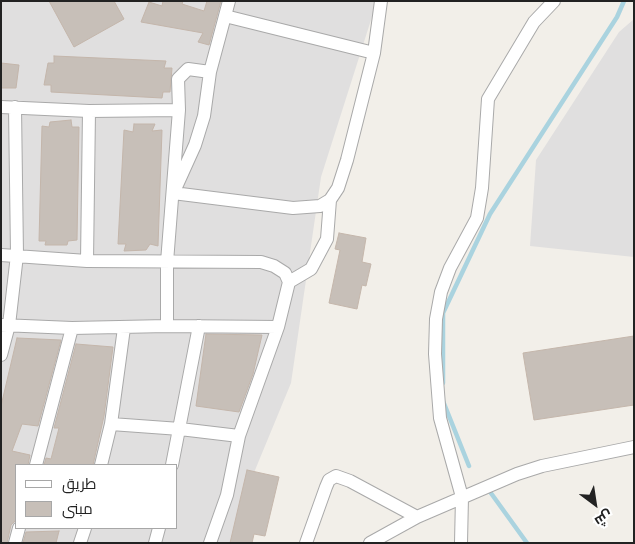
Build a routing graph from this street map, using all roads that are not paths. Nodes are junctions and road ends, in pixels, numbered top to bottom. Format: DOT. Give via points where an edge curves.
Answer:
graph roads {
  1 [pos="229,1"];
  2 [pos="381,1"];
  3 [pos="554,1"];
  4 [pos="226,16"];
  5 [pos="374,53"];
  6 [pos="210,72"];
  7 [pos="1,107"];
  8 [pos="15,107"];
  9 [pos="178,110"];
  10 [pos="89,112"];
  11 [pos="173,193"];
  12 [pos="330,200"];
  13 [pos="1,255"];
  14 [pos="17,255"];
  15 [pos="87,260"];
  16 [pos="167,262"];
  17 [pos="289,282"];
  18 [pos="5,325"];
  19 [pos="167,326"];
  20 [pos="199,326"];
  21 [pos="278,327"];
  22 [pos="72,328"];
  23 [pos="124,328"];
  24 [pos="1,356"];
  25 [pos="111,424"];
  26 [pos="180,428"];
  27 [pos="239,436"];
  28 [pos="634,448"];
  29 [pos="36,464"];
  30 [pos="101,464"];
  31 [pos="172,464"];
  32 [pos="462,497"];
  33 [pos="417,517"];
  34 [pos="19,529"];
  35 [pos="85,529"];
  36 [pos="159,529"];
  37 [pos="15,543"];
  38 [pos="80,543"];
  39 [pos="155,543"];
  40 [pos="210,543"];
  41 [pos="306,543"];
  42 [pos="370,543"];
  43 [pos="461,543"];
  1 -- 4 [label="street"];
  2 -- 5 [label="street"];
  3 -- 32 [label="street" via="534,22 488,99 477,218 441,292 435,354 440,418"];
  4 -- 5 [label="street"];
  4 -- 6 [label="street"];
  5 -- 12 [label="street" via="347,160 338,188"];
  6 -- 9 [label="street" via="188,69 181,74 178,78"];
  6 -- 11 [label="street" via="204,116"];
  7 -- 8 [label="street"];
  8 -- 10 [label="street"];
  8 -- 14 [label="street"];
  9 -- 10 [label="street"];
  9 -- 11 [label="street"];
  10 -- 15 [label="street"];
  11 -- 12 [label="street" via="292,208 320,206"];
  11 -- 16 [label="street"];
  12 -- 17 [label="street" via="327,239 311,269"];
  13 -- 14 [label="street"];
  14 -- 15 [label="street"];
  14 -- 18 [label="street"];
  15 -- 16 [label="street"];
  16 -- 17 [label="street" via="261,262 285,273"];
  16 -- 19 [label="street"];
  17 -- 21 [label="street"];
  18 -- 22 [label="street"];
  18 -- 24 [label="street"];
  19 -- 20 [label="street"];
  19 -- 23 [label="street"];
  20 -- 21 [label="street"];
  20 -- 26 [label="street"];
  21 -- 27 [label="street"];
  22 -- 23 [label="street"];
  22 -- 29 [label="street"];
  23 -- 25 [label="street"];
  25 -- 26 [label="street"];
  25 -- 30 [label="street"];
  26 -- 27 [label="street"];
  26 -- 31 [label="street"];
  27 -- 40 [label="street" via="227,495"];
  28 -- 32 [label="street" via="542,466"];
  32 -- 33 [label="street"];
  32 -- 43 [label="street"];
  33 -- 41 [label="street" via="336,476 329,480"];
  33 -- 42 [label="street"];
  34 -- 37 [label="street"];
  35 -- 38 [label="street"];
  36 -- 39 [label="street"];
}
